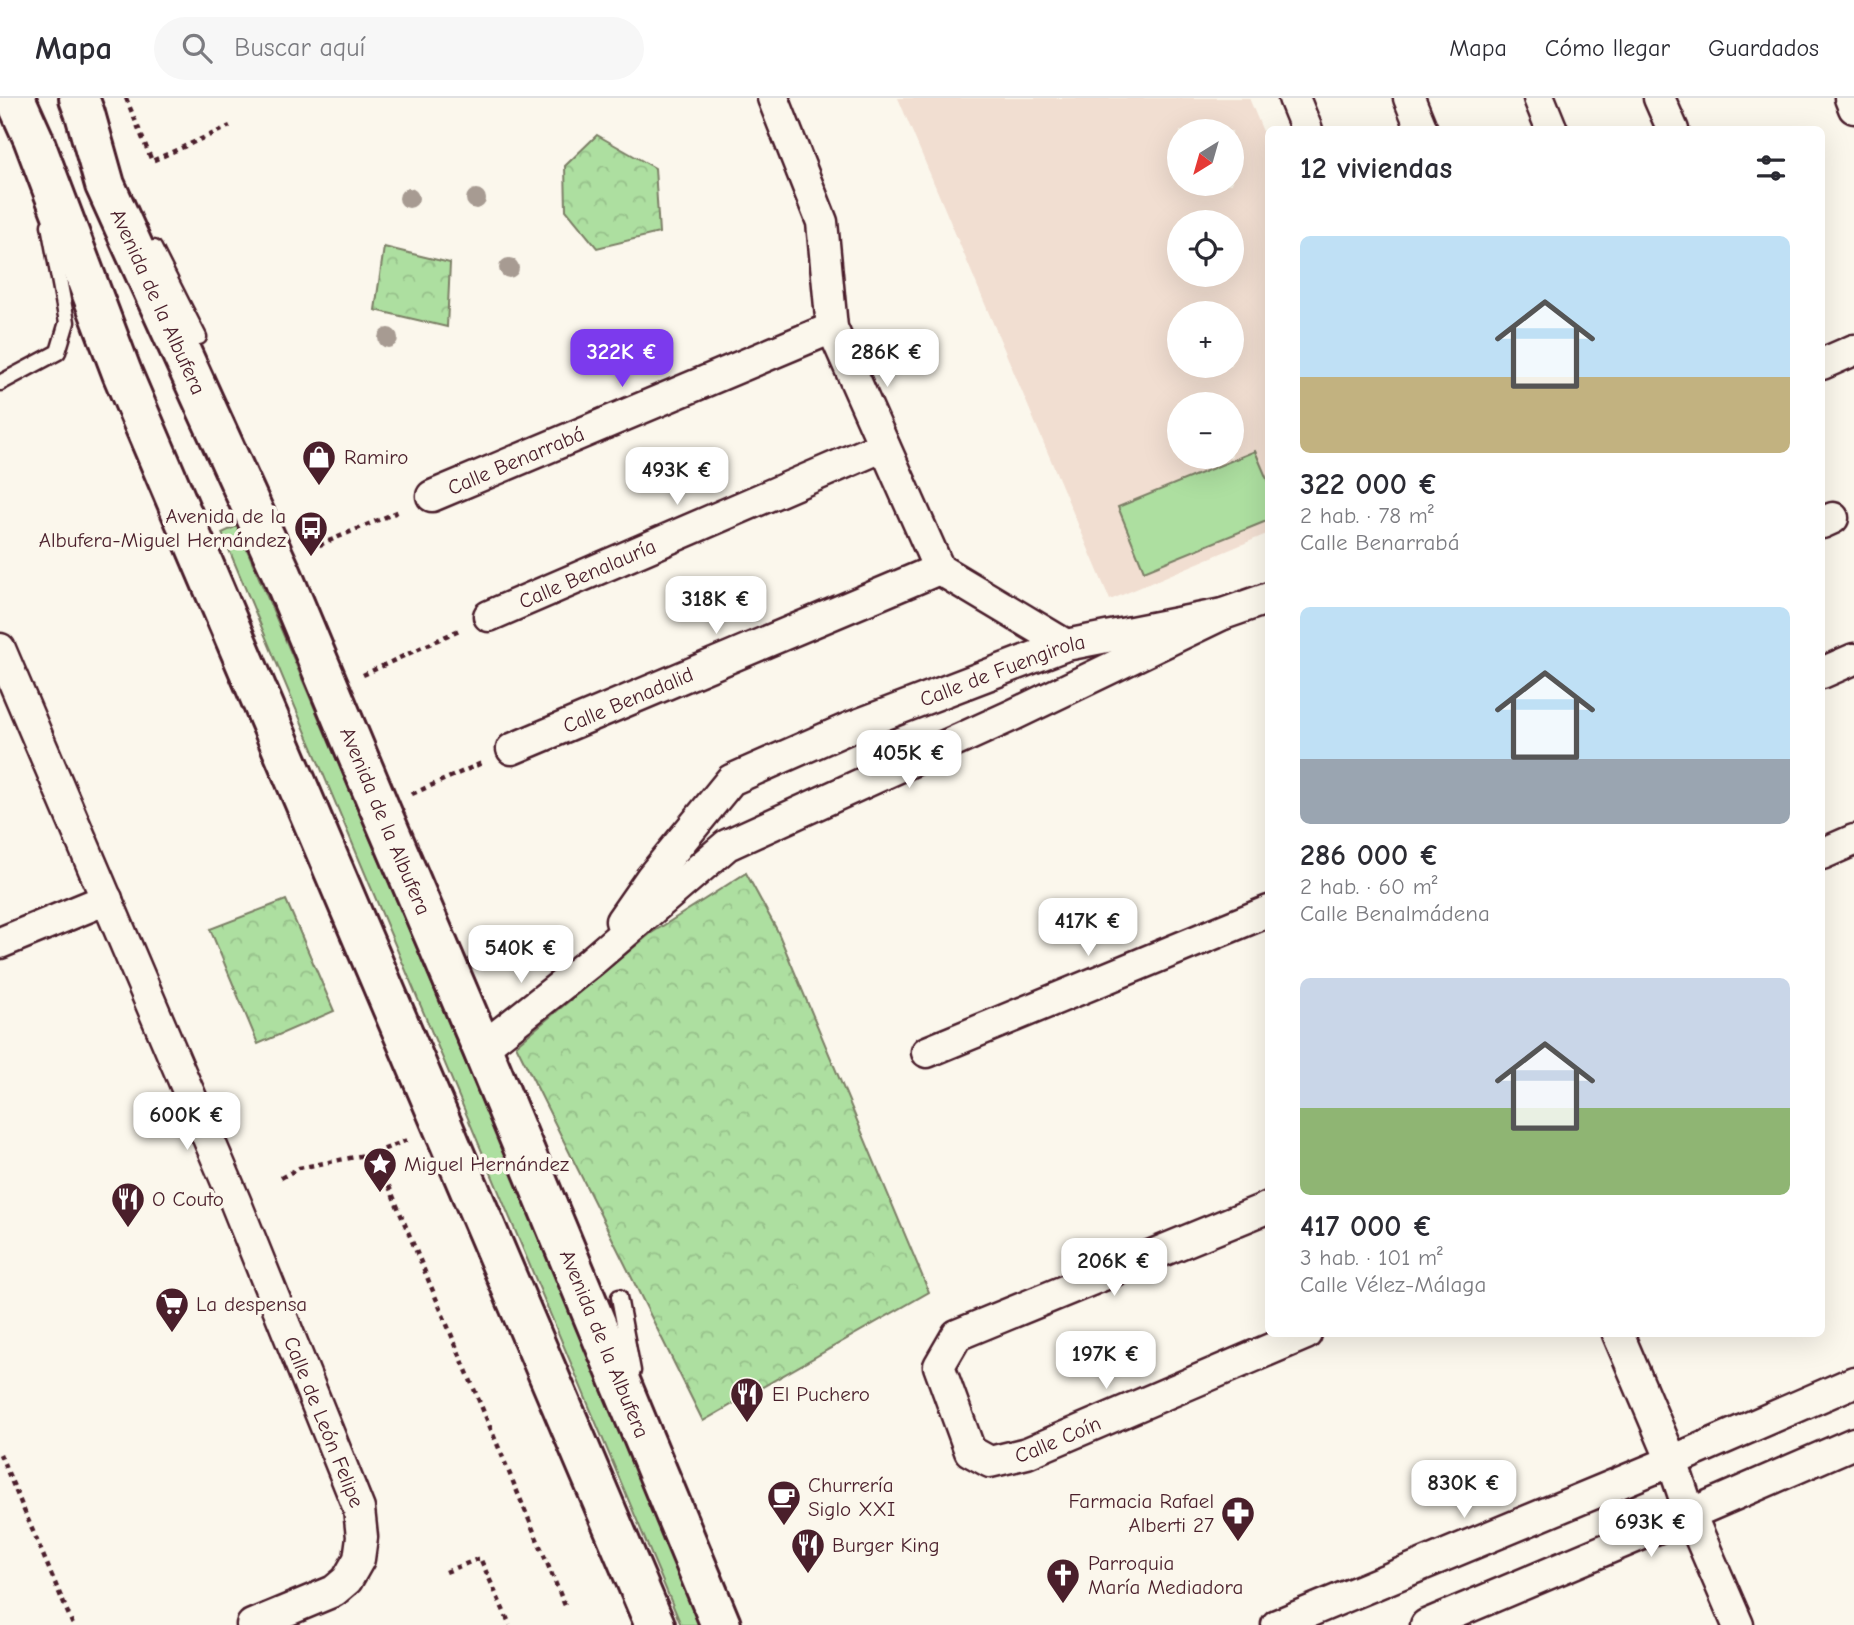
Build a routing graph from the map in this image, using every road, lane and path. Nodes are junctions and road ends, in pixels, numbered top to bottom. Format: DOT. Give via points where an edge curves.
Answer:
graph roads {
  1 [pos="15,98"];
  2 [pos="126,98"];
  3 [pos="773,98"];
  4 [pos="1294,98"];
  5 [pos="1409,98"];
  6 [pos="1539,98"];
  7 [pos="1659,98"];
  8 [pos="1850,98"];
  9 [pos="82,106"];
  10 [pos="1854,108"];
  11 [pos="230,126"];
  12 [pos="1305,126"];
  13 [pos="1420,126"];
  14 [pos="1550,126"];
  15 [pos="1671,126"];
  16 [pos="33,138"];
  17 [pos="117,176"];
  18 [pos="149,238"];
  19 [pos="832,328"];
  20 [pos="200,337"];
  21 [pos="1854,350"];
  22 [pos="1825,363"];
  23 [pos="0,383"];
  24 [pos="884,446"];
  25 [pos="432,496"];
  26 [pos="277,563"];
  27 [pos="939,569"];
  28 [pos="1265,599"];
  29 [pos="1223,614"];
  30 [pos="489,616"];
  31 [pos="1066,645"];
  32 [pos="0,649"];
  33 [pos="1854,659"];
  34 [pos="1825,672"];
  35 [pos="331,691"];
  36 [pos="512,749"];
  37 [pos="380,809"];
  38 [pos="1854,840"];
  39 [pos="1825,853"];
  40 [pos="107,899"];
  41 [pos="1265,913"];
  42 [pos="0,943"];
  43 [pos="592,961"];
  44 [pos="482,1048"];
  45 [pos="927,1052"];
  46 [pos="408,1139"];
  47 [pos="375,1153"];
  48 [pos="281,1178"];
  49 [pos="1265,1209"];
  50 [pos="620,1297"];
  51 [pos="1299,1337"];
  52 [pos="1619,1337"];
  53 [pos="1854,1382"];
  54 [pos="1854,1443"];
  55 [pos="647,1445"];
  56 [pos="0,1454"];
  57 [pos="1672,1461"];
  58 [pos="1690,1514"];
  59 [pos="446,1572"];
  60 [pos="566,1608"];
  61 [pos="73,1625"];
  62 [pos="252,1625"];
  63 [pos="510,1625"];
  64 [pos="655,1625"];
  65 [pos="721,1625"];
  66 [pos="1277,1625"];
  67 [pos="1426,1625"];
  68 [pos="1738,1625"];
  1 -- 16 [label="main road"];
  2 -- 11 [label="path" via="152,161"];
  3 -- 19 [label="street" via="822,222"];
  4 -- 12 [label="street"];
  5 -- 13 [label="street"];
  6 -- 14 [label="street"];
  7 -- 15 [label="street"];
  8 -- 10 [label="street"];
  9 -- 17 [label="lane"];
  9 -- 26 [label="main road, Avenida de la Albufera" via="104,185"];
  16 -- 23 [label="lane" via="67,322 58,352"];
  16 -- 64 [label="main road" via="122,373"];
  18 -- 20 [label="lane"];
  19 -- 24 [label="street"];
  19 -- 25 [label="street, Calle Benarrabá"];
  21 -- 22 [label="street"];
  24 -- 27 [label="street"];
  24 -- 30 [label="street, Calle Benalauría"];
  25 -- 26 [label="path"];
  26 -- 35 [label="main road, Avenida de la Albufera"];
  27 -- 31 [label="street"];
  27 -- 36 [label="street, Calle Benadalid"];
  28 -- 29 [label="street, Calle de Fuengirola"];
  29 -- 31 [label="street, Calle de Fuengirola"];
  29 -- 43 [label="street, Calle de Fuengirola" via="727,845"];
  30 -- 35 [label="path"];
  31 -- 43 [label="street, Calle de Fuengirola" via="849,728 731,780 651,878"];
  32 -- 40 [label="street, Calle de León Felipe"];
  33 -- 34 [label="street"];
  35 -- 37 [label="main road, Avenida de la Albufera"];
  36 -- 37 [label="path"];
  37 -- 44 [label="main road, Avenida de la Albufera"];
  38 -- 39 [label="street"];
  40 -- 42 [label="street"];
  40 -- 62 [label="street, Calle de León Felipe" via="359,1509 359,1559 347,1580 334,1591"];
  41 -- 45 [label="street"];
  43 -- 44 [label="street, Calle de Fuengirola"];
  44 -- 55 [label="main road, Avenida de la Albufera"];
  46 -- 47 [label="path"];
  47 -- 48 [label="path" via="299,1168"];
  47 -- 60 [label="path"];
  49 -- 51 [label="street, Calle Coín" via="957,1335 939,1366 970,1451 990,1462 1027,1453"];
  50 -- 55 [label="lane"];
  52 -- 57 [label="street"];
  53 -- 57 [label="street"];
  54 -- 58 [label="street"];
  55 -- 65 [label="main road, Avenida de la Albufera"];
  56 -- 61 [label="path"];
  57 -- 58 [label="street"];
  57 -- 66 [label="street"];
  58 -- 67 [label="street"];
  58 -- 68 [label="street"];
  59 -- 63 [label="path" via="480,1558"];
}
